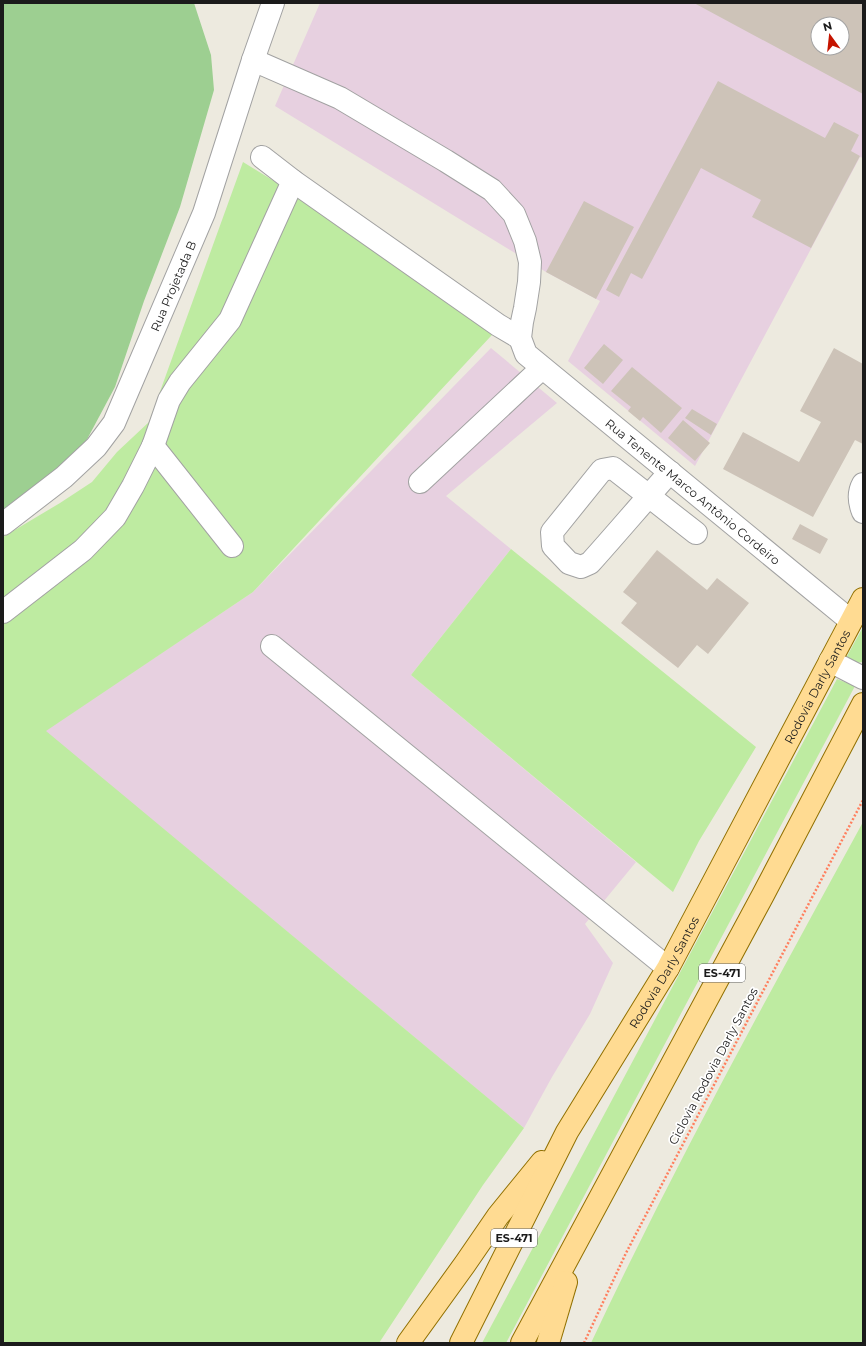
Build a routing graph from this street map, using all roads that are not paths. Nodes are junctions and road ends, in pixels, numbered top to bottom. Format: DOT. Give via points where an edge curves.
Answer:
graph roads {
  1 [pos="273,3"];
  2 [pos="253,60"];
  3 [pos="262,157"];
  4 [pos="293,181"];
  5 [pos="520,338"];
  6 [pos="538,365"];
  7 [pos="152,446"];
  8 [pos="670,472"];
  9 [pos="420,482"];
  10 [pos="863,484"];
  11 [pos="650,496"];
  12 [pos="863,512"];
  13 [pos="3,524"];
  14 [pos="696,533"];
  15 [pos="232,546"];
  16 [pos="863,599"];
  17 [pos="3,612"];
  18 [pos="852,621"];
  19 [pos="272,646"];
  20 [pos="830,661"];
  21 [pos="863,678"];
  22 [pos="863,704"];
  23 [pos="668,968"];
  24 [pos="567,1132"];
  25 [pos="578,1241"];
  26 [pos="408,1343"];
  27 [pos="461,1343"];
  28 [pos="522,1343"];
  29 [pos="548,1343"];
  1 -- 2 [label="street, Rua Projetada B"];
  2 -- 5 [label="street" via="340,98 492,190 514,214 530,262 526,308"];
  2 -- 13 [label="street, Rua Projetada B" via="204,213 114,423 96,447 64,477"];
  3 -- 4 [label="street"];
  4 -- 5 [label="street"];
  4 -- 7 [label="street" via="230,320 180,382 169,400"];
  5 -- 6 [label="street, Rua Tenente Marco Antônio Cordeiro" via="526,354"];
  6 -- 8 [label="street, Rua Tenente Marco Antônio Cordeiro"];
  6 -- 9 [label="street"];
  7 -- 15 [label="street"];
  7 -- 17 [label="street" via="115,517 84,550"];
  8 -- 11 [label="street"];
  8 -- 18 [label="street, Rua Tenente Marco Antônio Cordeiro"];
  10 -- 12 [label="street" via="859,491"];
  11 -- 11 [label="street" via="613,468 602,470 552,532 553,546 570,563 581,567 590,563"];
  11 -- 14 [label="street"];
  16 -- 18 [label="main road, Rodovia Darly Santos / ES-471"];
  18 -- 20 [label="main road, Rodovia Darly Santos / ES-471"];
  19 -- 23 [label="street"];
  20 -- 21 [label="street"];
  20 -- 23 [label="main road, Rodovia Darly Santos / ES-471"];
  22 -- 25 [label="main road, ES-471"];
  23 -- 24 [label="main road, Rodovia Darly Santos / ES-471"];
  24 -- 26 [label="main road" via="498,1216"];
  24 -- 27 [label="main road, Rodovia Darly Santos / ES-471"];
  25 -- 28 [label="main road, ES-471"];
  25 -- 29 [label="main road"];
}
